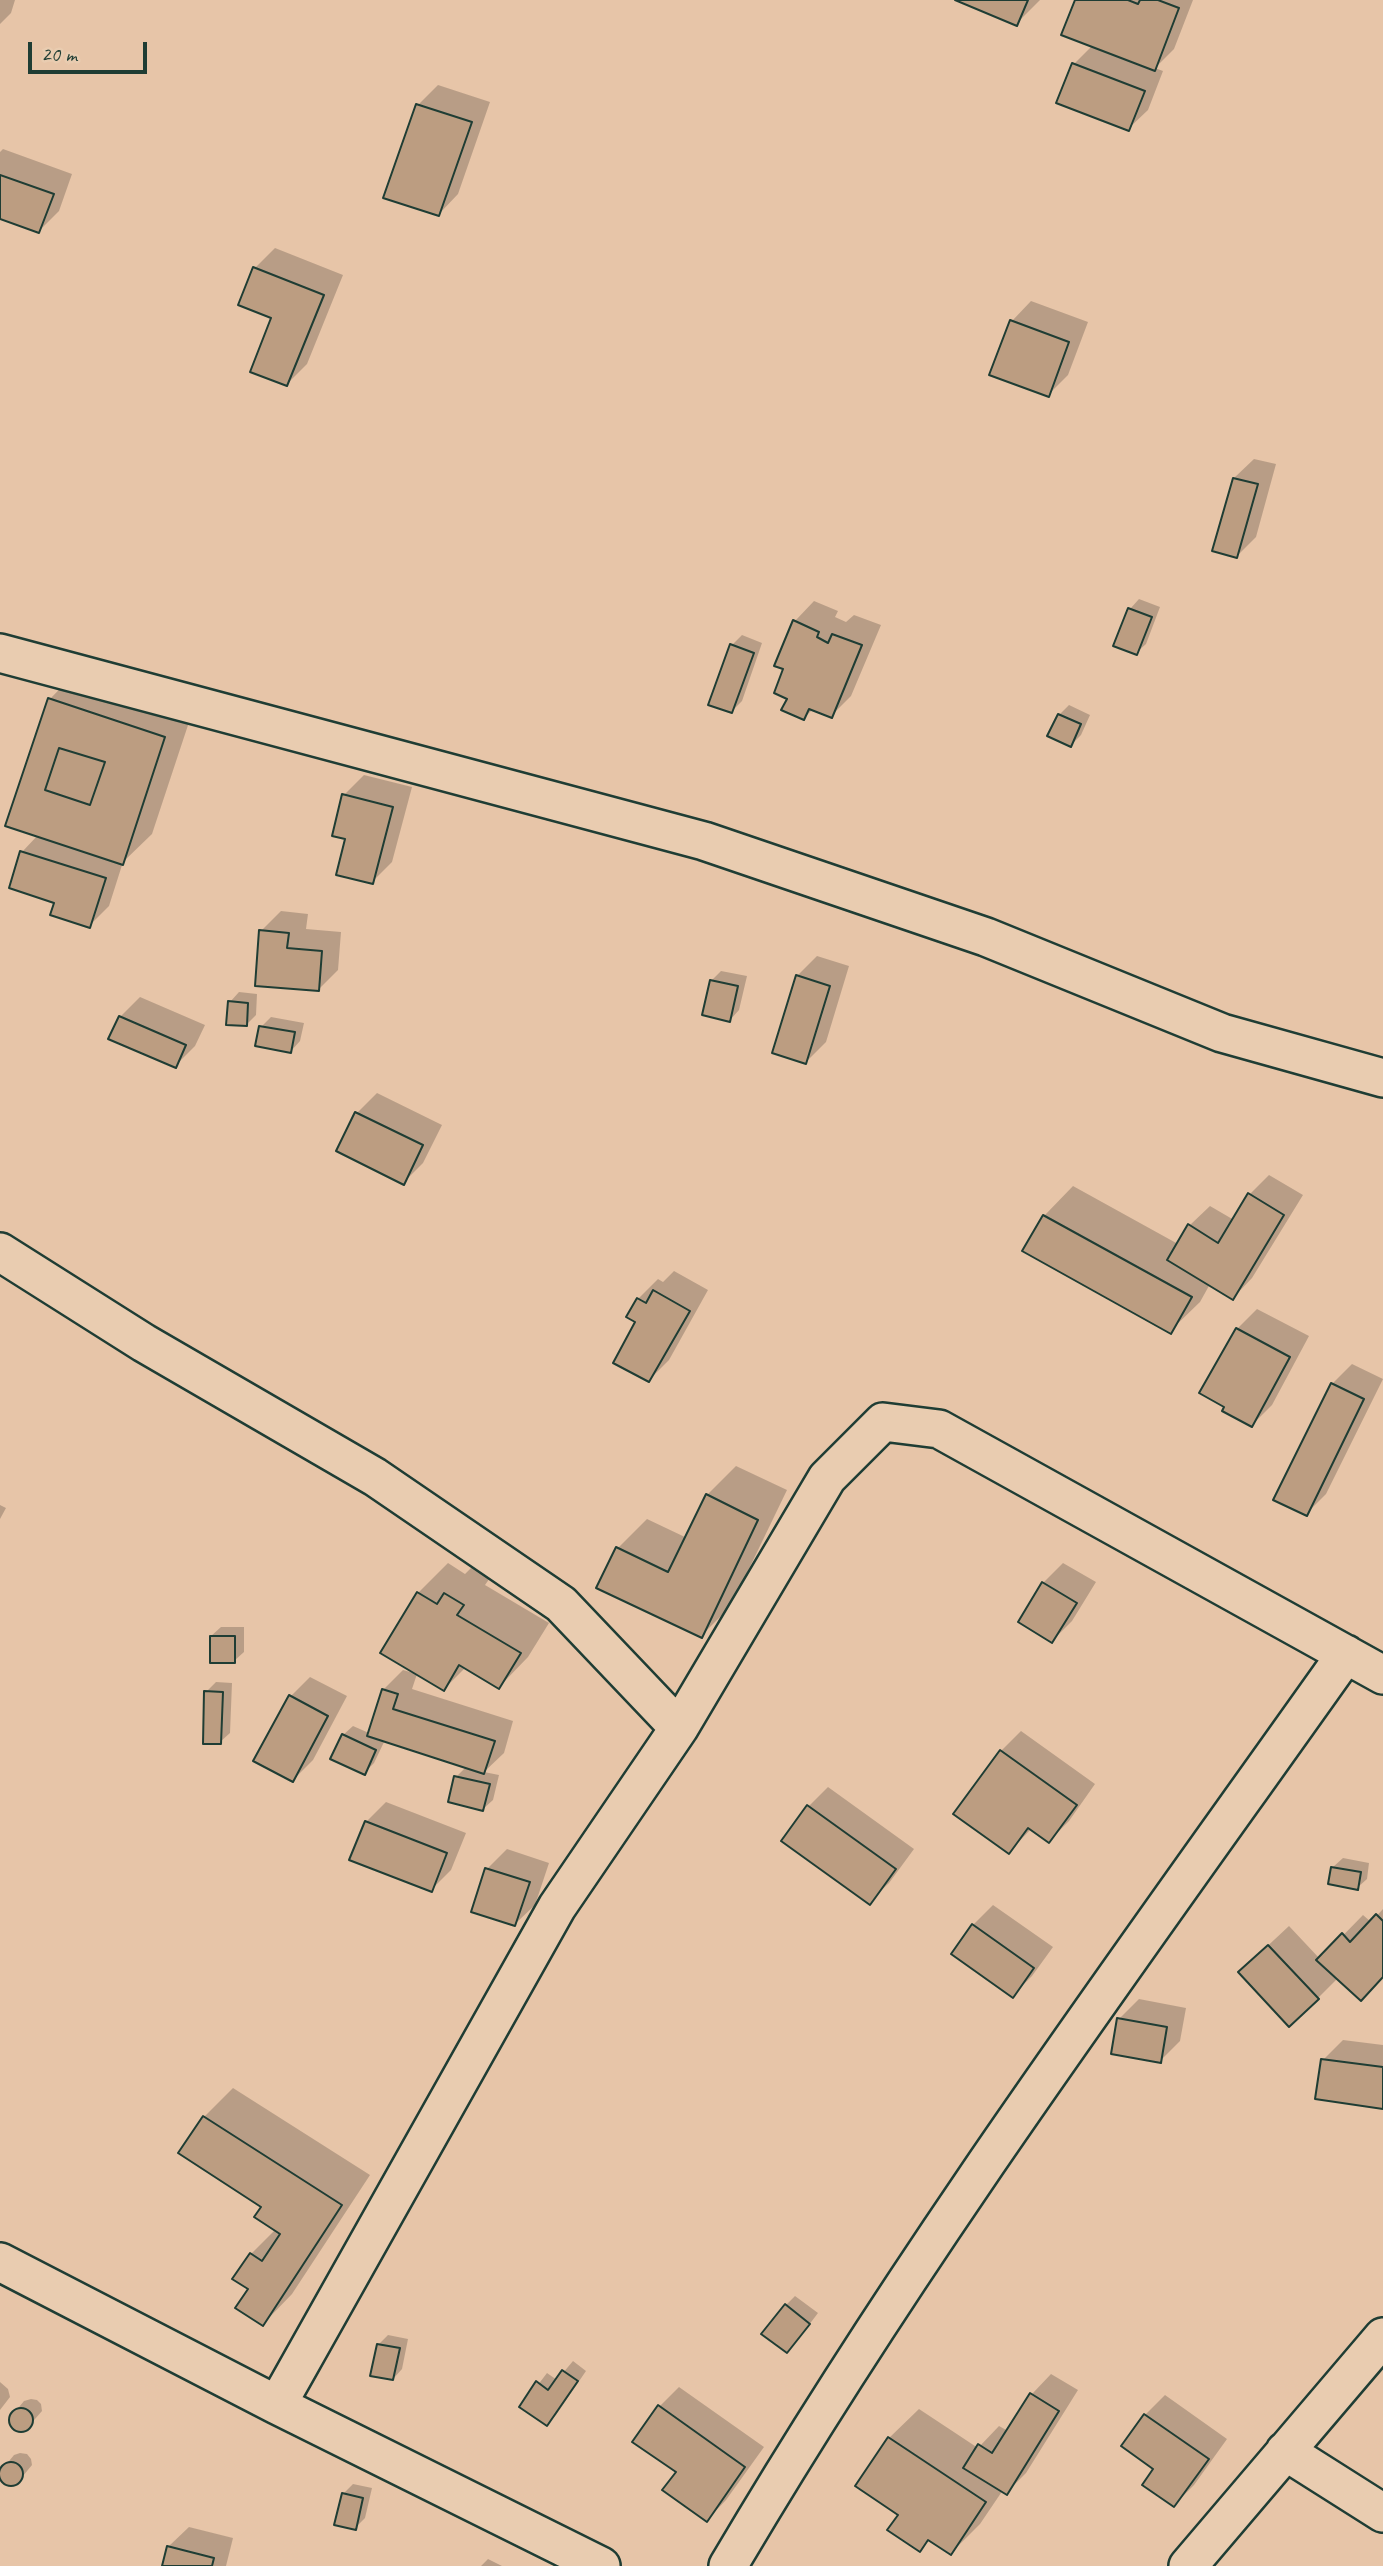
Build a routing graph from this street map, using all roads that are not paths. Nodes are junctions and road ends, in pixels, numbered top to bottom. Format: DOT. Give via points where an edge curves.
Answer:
graph roads {
  1 [pos="0,653"];
  2 [pos="1383,1079"];
  3 [pos="0,1252"];
  4 [pos="1346,1654"];
  5 [pos="1383,1675"];
  6 [pos="679,1728"];
  7 [pos="0,2262"];
  8 [pos="1383,2337"];
  9 [pos="277,2405"];
  10 [pos="1285,2452"];
  11 [pos="1383,2513"];
  12 [pos="601,2566"];
  13 [pos="728,2566"];
  14 [pos="1188,2566"];
  1 -- 2 [label="street" via="704,841 986,937 1222,1033"];
  3 -- 6 [label="street" via="144,1343 375,1477 561,1604"];
  4 -- 5 [label="street"];
  4 -- 6 [label="street" via="939,1429 883,1422 827,1478"];
  4 -- 13 [label="street" via="981,2173 796,2449"];
  6 -- 9 [label="street" via="557,1907"];
  7 -- 9 [label="street"];
  8 -- 10 [label="street"];
  9 -- 12 [label="street"];
  10 -- 11 [label="street"];
  10 -- 14 [label="street"];
}
